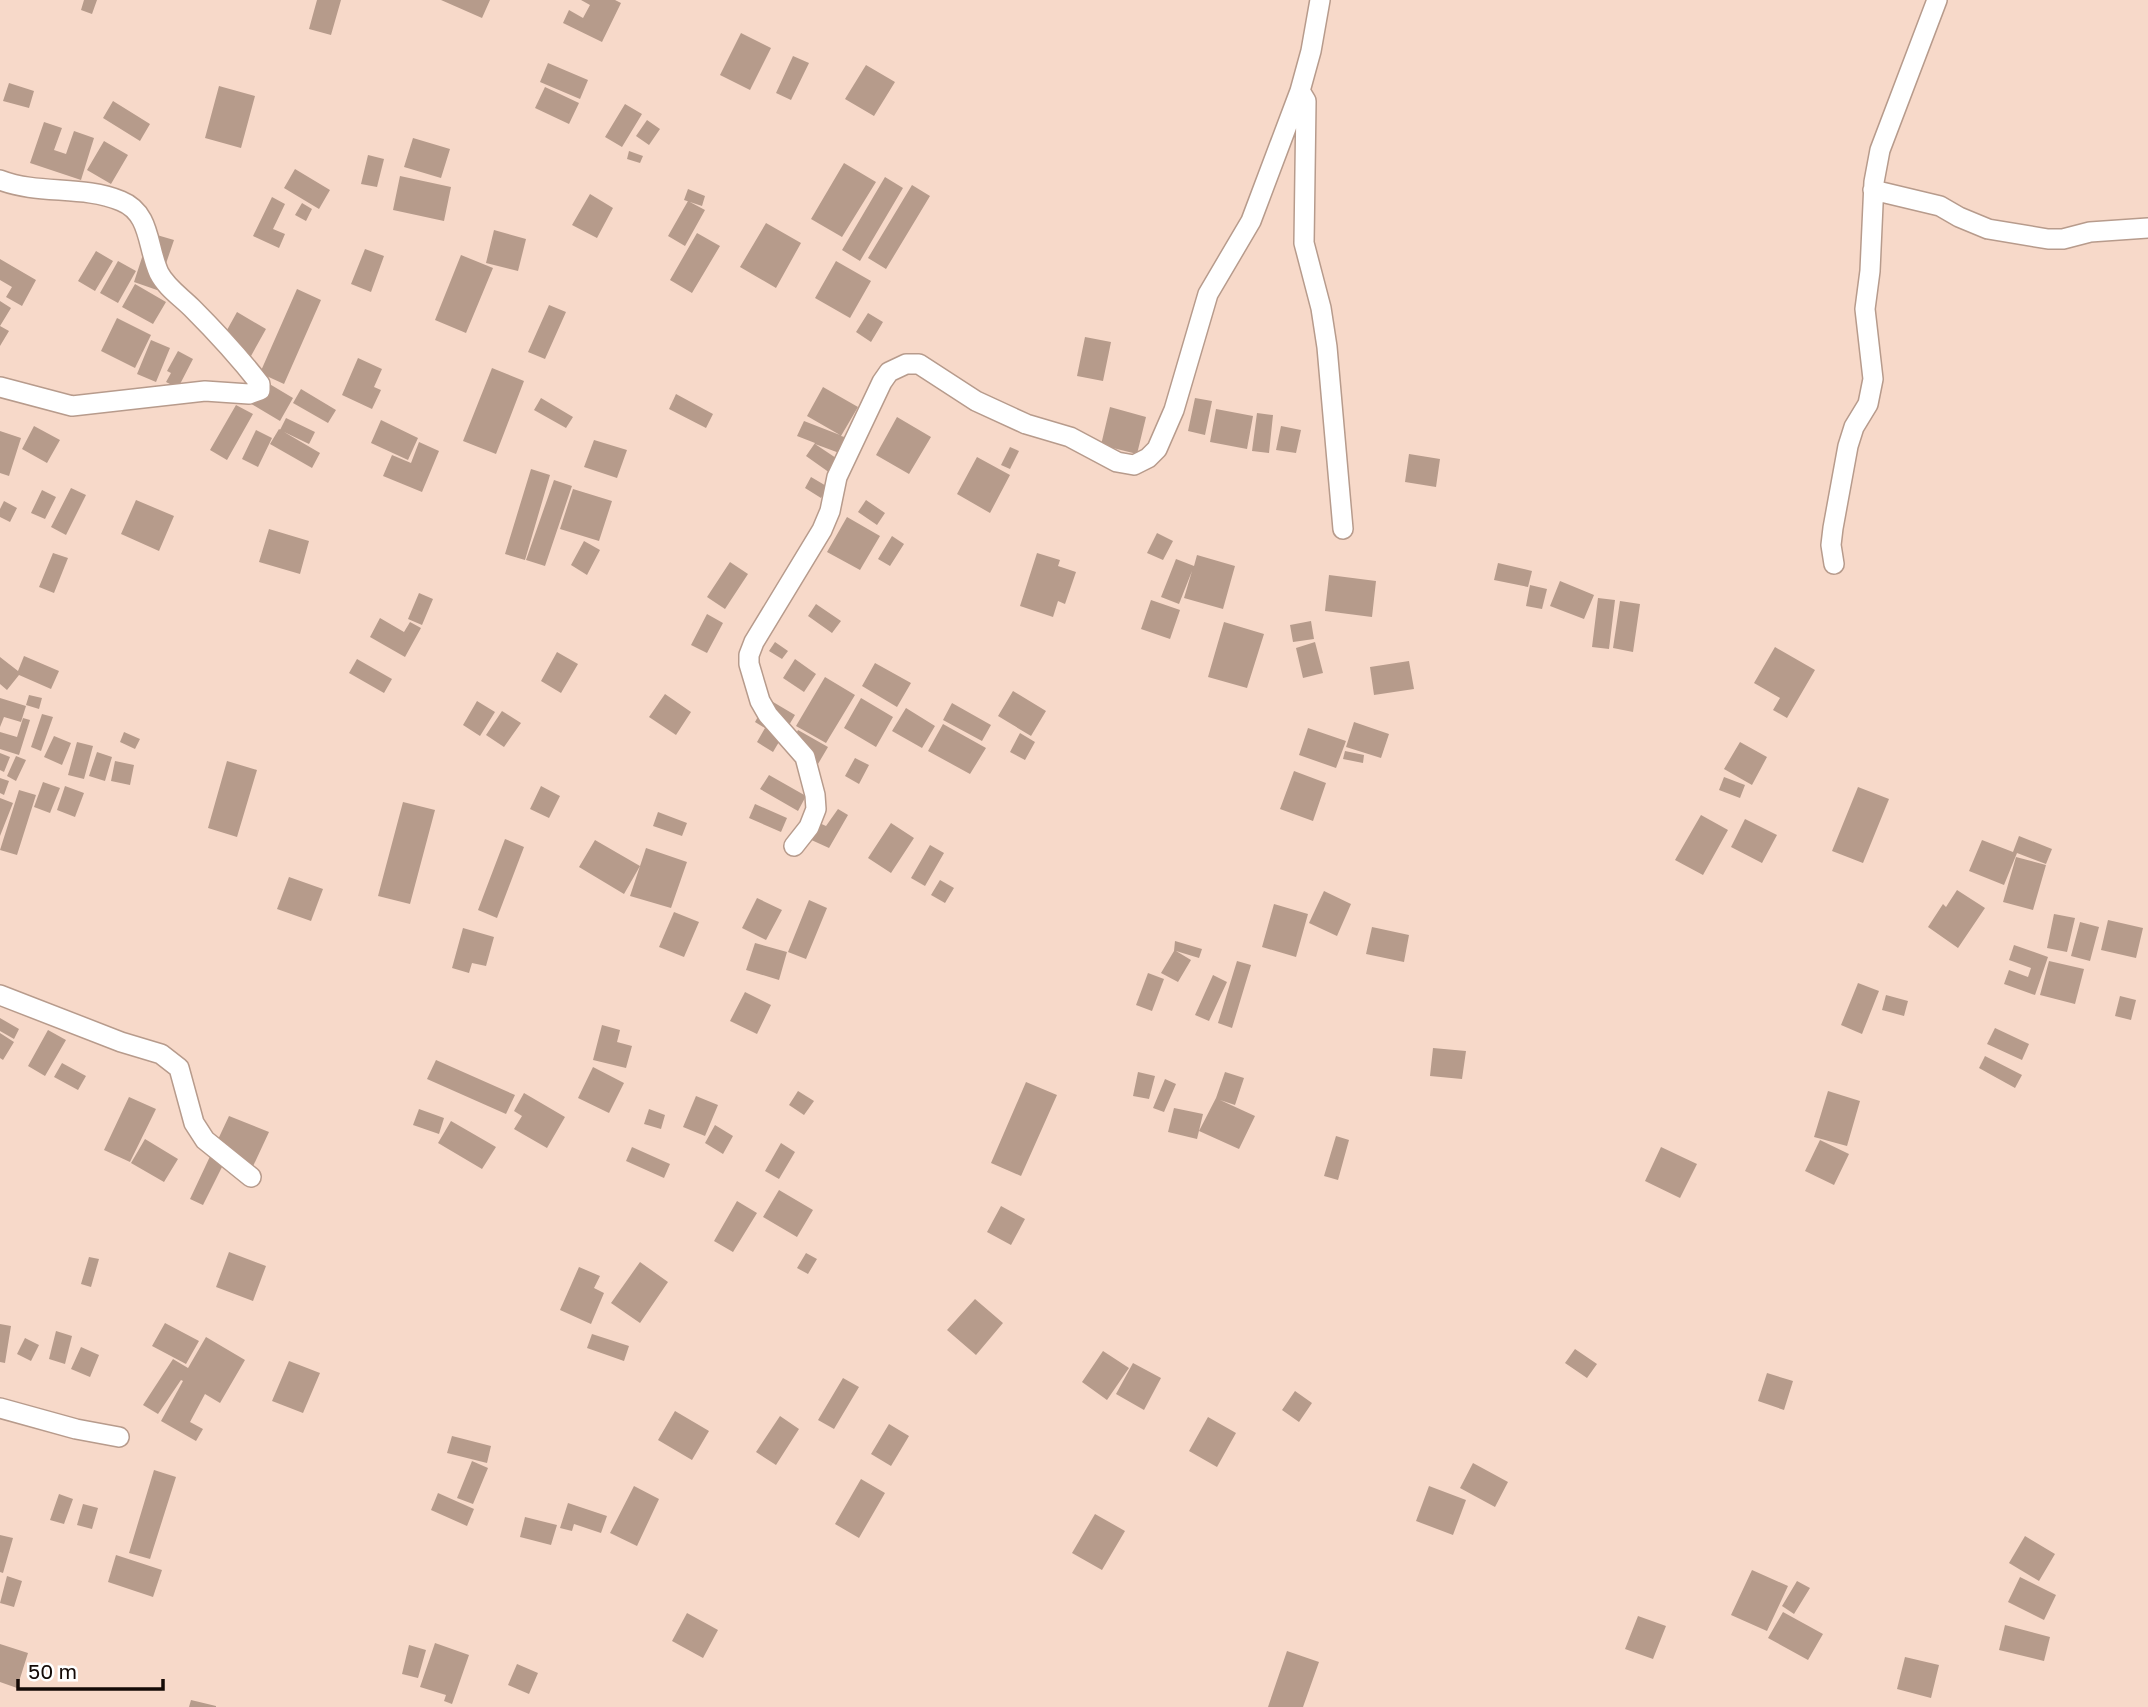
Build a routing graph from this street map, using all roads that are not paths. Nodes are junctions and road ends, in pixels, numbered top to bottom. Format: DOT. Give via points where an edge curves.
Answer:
graph roads {
  1 [pos="1320,0"];
  2 [pos="1937,0"];
  3 [pos="1300,91"];
  4 [pos="0,180"];
  5 [pos="1874,190"];
  6 [pos="2148,228"];
  7 [pos="0,387"];
  8 [pos="1343,529"];
  9 [pos="1834,564"];
  10 [pos="794,846"];
  11 [pos="0,995"];
  12 [pos="251,1177"];
  13 [pos="0,1408"];
  14 [pos="119,1437"];
  1 -- 3 [label="street"];
  2 -- 5 [label="street" via="1880,150"];
  3 -- 8 [label="street" via="1306,101 1304,243 1327,346"];
  3 -- 10 [label="street" via="1251,221 1208,294 1174,410 1148,458 1134,465 1117,462 1070,437 1026,424 976,401 919,365 897,366 882,382 837,477 822,530 749,655 760,701 805,757 815,794 809,827"];
  4 -- 7 [label="street" via="29,189 105,195 138,212 163,281 233,352 260,390 248,394 205,391 72,406"];
  5 -- 6 [label="street" via="1940,206 1988,229 2048,239"];
  5 -- 9 [label="street" via="1865,309 1874,379 1848,446 1833,528"];
  11 -- 12 [label="street" via="161,1054 179,1068 194,1123 205,1140"];
  13 -- 14 [label="street"];
}
